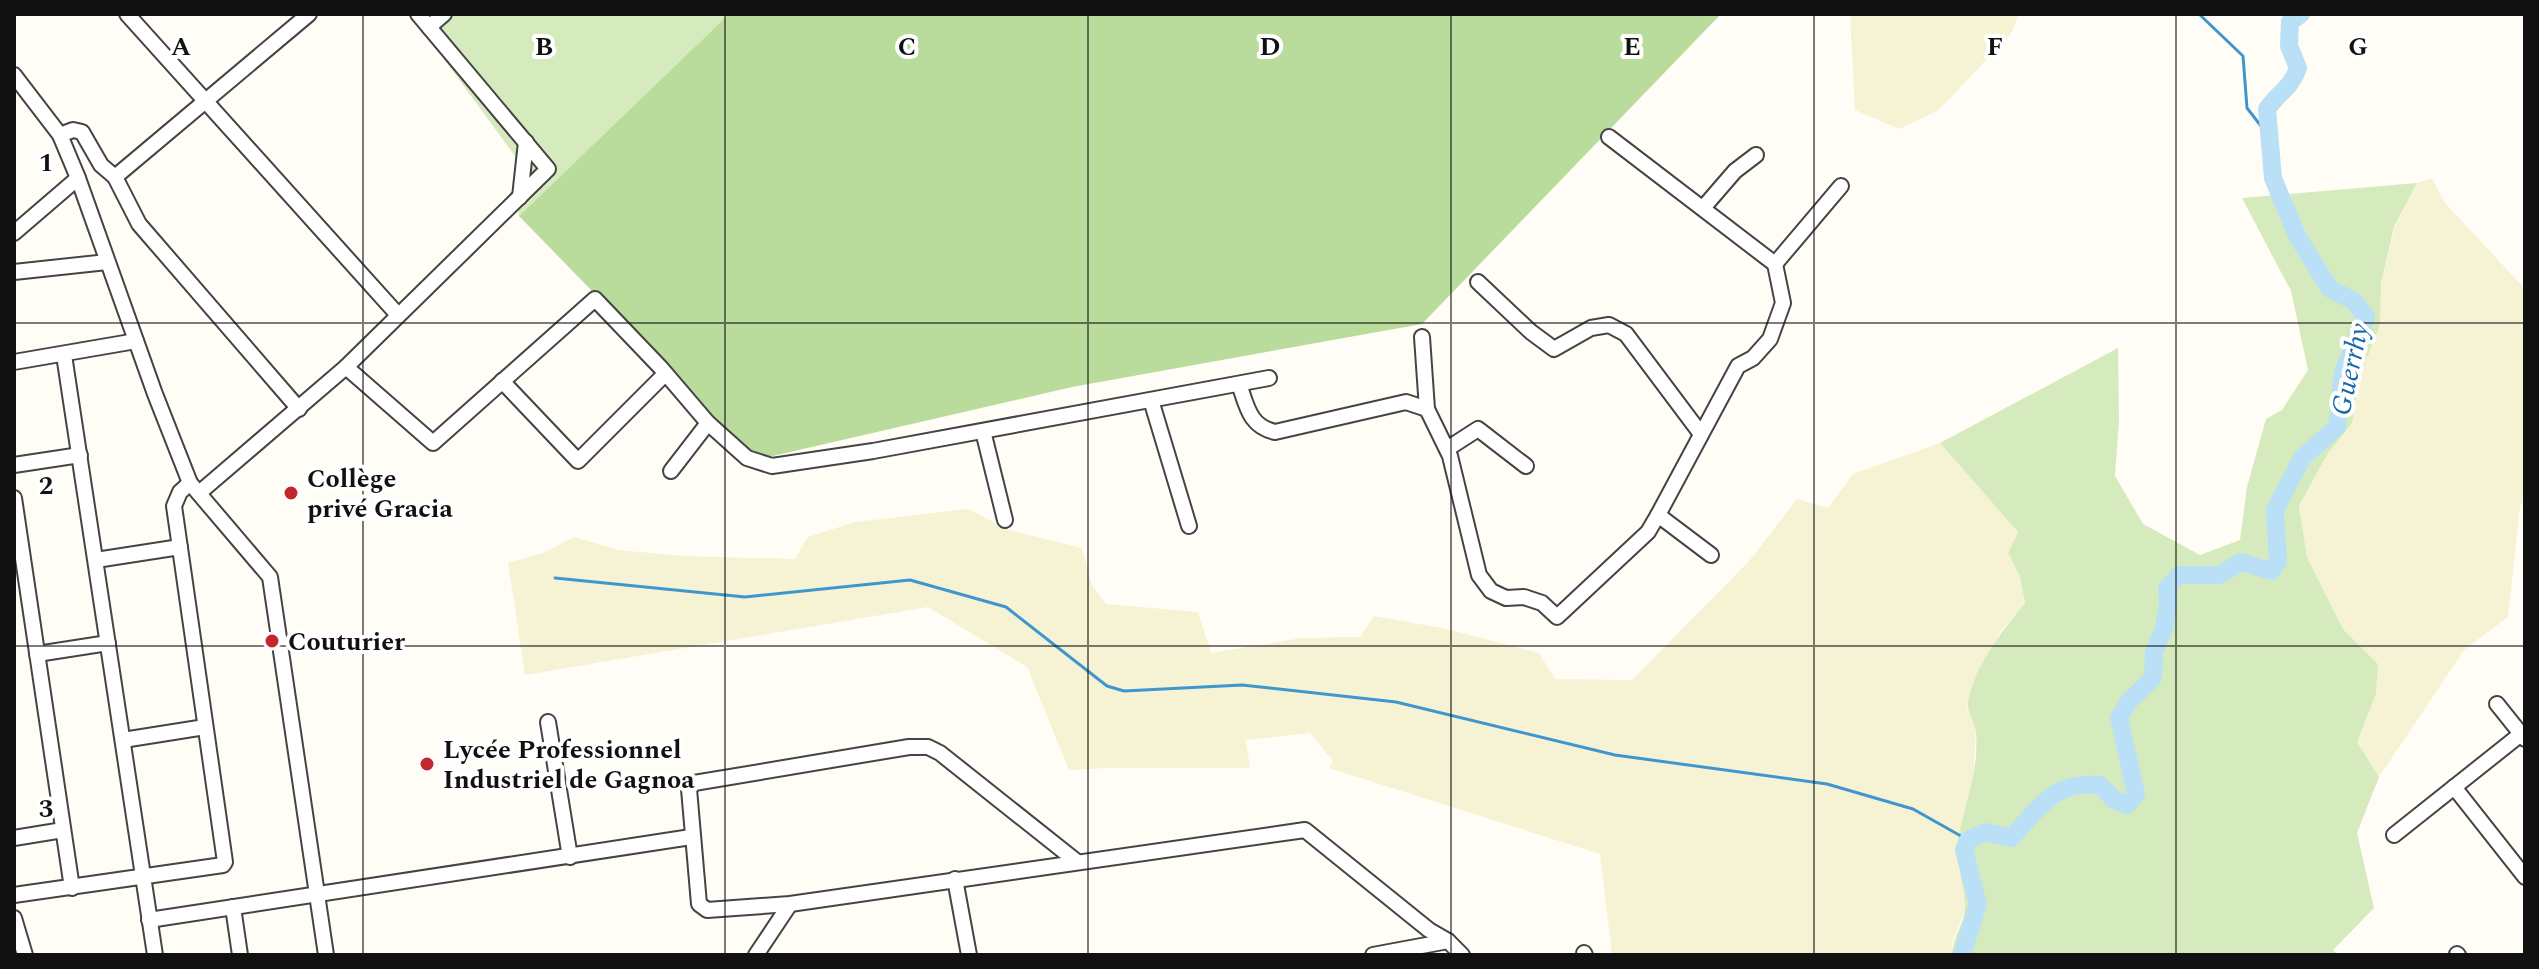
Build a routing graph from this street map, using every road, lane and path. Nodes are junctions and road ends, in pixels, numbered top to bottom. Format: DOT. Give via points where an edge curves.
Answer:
graph roads {
  1 [pos="127,14"];
  2 [pos="309,14"];
  3 [pos="418,14"];
  4 [pos="444,14"];
  5 [pos="429,27"];
  6 [pos="14,75"];
  7 [pos="207,101"];
  8 [pos="60,135"];
  9 [pos="1609,137"];
  10 [pos="526,142"];
  11 [pos="1756,155"];
  12 [pos="115,177"];
  13 [pos="78,178"];
  14 [pos="1841,186"];
  15 [pos="520,197"];
  16 [pos="1703,208"];
  17 [pos="14,233"];
  18 [pos="107,262"];
  19 [pos="1775,264"];
  20 [pos="14,272"];
  21 [pos="1478,282"];
  22 [pos="398,315"];
  23 [pos="1422,337"];
  24 [pos="136,341"];
  25 [pos="64,355"];
  26 [pos="14,362"];
  27 [pos="346,367"];
  28 [pos="665,374"];
  29 [pos="1269,378"];
  30 [pos="502,381"];
  31 [pos="1239,384"];
  32 [pos="1151,400"];
  33 [pos="299,409"];
  34 [pos="1427,409"];
  35 [pos="708,423"];
  36 [pos="983,431"];
  37 [pos="1701,434"];
  38 [pos="1447,449"];
  39 [pos="80,455"];
  40 [pos="14,465"];
  41 [pos="1526,466"];
  42 [pos="671,471"];
  43 [pos="194,488"];
  44 [pos="14,498"];
  45 [pos="1658,515"];
  46 [pos="1005,520"];
  47 [pos="1189,526"];
  48 [pos="180,547"];
  49 [pos="1711,555"];
  50 [pos="96,560"];
  51 [pos="108,643"];
  52 [pos="37,654"];
  53 [pos="2497,704"];
  54 [pos="548,722"];
  55 [pos="205,727"];
  56 [pos="2523,736"];
  57 [pos="123,740"];
  58 [pos="2454,787"];
  59 [pos="63,830"];
  60 [pos="2394,835"];
  61 [pos="691,837"];
  62 [pos="14,838"];
  63 [pos="570,857"];
  64 [pos="1076,861"];
  65 [pos="143,877"];
  66 [pos="2525,877"];
  67 [pos="955,879"];
  68 [pos="72,888"];
  69 [pos="317,894"];
  70 [pos="14,895"];
  71 [pos="790,904"];
  72 [pos="233,907"];
  73 [pos="14,918"];
  74 [pos="149,920"];
  75 [pos="1448,941"];
  76 [pos="22,953"];
  77 [pos="155,955"];
  78 [pos="240,955"];
  79 [pos="326,955"];
  80 [pos="756,955"];
  81 [pos="969,955"];
  82 [pos="1373,955"];
  83 [pos="1462,955"];
  1 -- 7 [label="street"];
  2 -- 7 [label="street"];
  3 -- 5 [label="street"];
  4 -- 5 [label="street"];
  5 -- 10 [label="street"];
  6 -- 8 [label="street"];
  7 -- 12 [label="street"];
  7 -- 22 [label="street"];
  8 -- 12 [label="street" via="82,132 101,165"];
  8 -- 13 [label="street"];
  9 -- 16 [label="street"];
  10 -- 15 [label="street"];
  10 -- 15 [label="street" via="548,169"];
  11 -- 16 [label="street"];
  12 -- 33 [label="street" via="139,224"];
  13 -- 17 [label="street"];
  13 -- 18 [label="street"];
  14 -- 19 [label="street"];
  15 -- 22 [label="street"];
  16 -- 19 [label="street"];
  18 -- 20 [label="street"];
  18 -- 24 [label="street"];
  19 -- 37 [label="street" via="1783,303 1770,339 1738,366"];
  21 -- 37 [label="street" via="1554,349 1591,328 1609,325 1626,334"];
  22 -- 27 [label="street"];
  23 -- 34 [label="street"];
  24 -- 25 [label="street"];
  24 -- 43 [label="street"];
  25 -- 26 [label="street"];
  25 -- 39 [label="street"];
  27 -- 30 [label="street" via="433,443"];
  27 -- 33 [label="street"];
  28 -- 30 [label="street" via="595,299"];
  28 -- 30 [label="street" via="578,461"];
  28 -- 35 [label="street"];
  29 -- 31 [label="street"];
  31 -- 32 [label="street"];
  31 -- 34 [label="street" via="1252,420 1275,432 1406,402"];
  32 -- 36 [label="street"];
  32 -- 47 [label="street"];
  33 -- 43 [label="street"];
  34 -- 38 [label="street"];
  35 -- 36 [label="street" via="747,458 772,466"];
  35 -- 42 [label="street"];
  36 -- 46 [label="street"];
  37 -- 45 [label="street"];
  38 -- 41 [label="street" via="1478,429"];
  38 -- 45 [label="street" via="1479,575 1491,591 1542,603 1557,617 1648,532"];
  39 -- 40 [label="street"];
  39 -- 50 [label="street"];
  43 -- 48 [label="street" via="180,492 174,506"];
  43 -- 69 [label="street" via="270,577"];
  44 -- 52 [label="street"];
  45 -- 49 [label="street"];
  48 -- 50 [label="street"];
  48 -- 55 [label="street"];
  50 -- 51 [label="street"];
  51 -- 52 [label="street"];
  51 -- 57 [label="street"];
  52 -- 59 [label="street"];
  53 -- 56 [label="street"];
  54 -- 63 [label="street"];
  55 -- 57 [label="street"];
  55 -- 65 [label="street" via="225,862"];
  56 -- 58 [label="street"];
  57 -- 65 [label="street"];
  58 -- 60 [label="street"];
  58 -- 66 [label="street"];
  59 -- 62 [label="street"];
  59 -- 68 [label="street"];
  61 -- 63 [label="street"];
  61 -- 64 [label="street" via="689,789 694,783 928,747"];
  61 -- 71 [label="street" via="702,908"];
  63 -- 69 [label="street"];
  64 -- 67 [label="street"];
  64 -- 75 [label="street" via="1305,830"];
  65 -- 68 [label="street"];
  65 -- 74 [label="street"];
  67 -- 71 [label="street"];
  67 -- 81 [label="street"];
  68 -- 70 [label="street"];
  69 -- 72 [label="street"];
  69 -- 79 [label="street"];
  71 -- 80 [label="street"];
  72 -- 74 [label="street"];
  72 -- 78 [label="street"];
  73 -- 76 [label="street"];
  74 -- 77 [label="street"];
  75 -- 82 [label="street"];
  75 -- 83 [label="street"];
}
